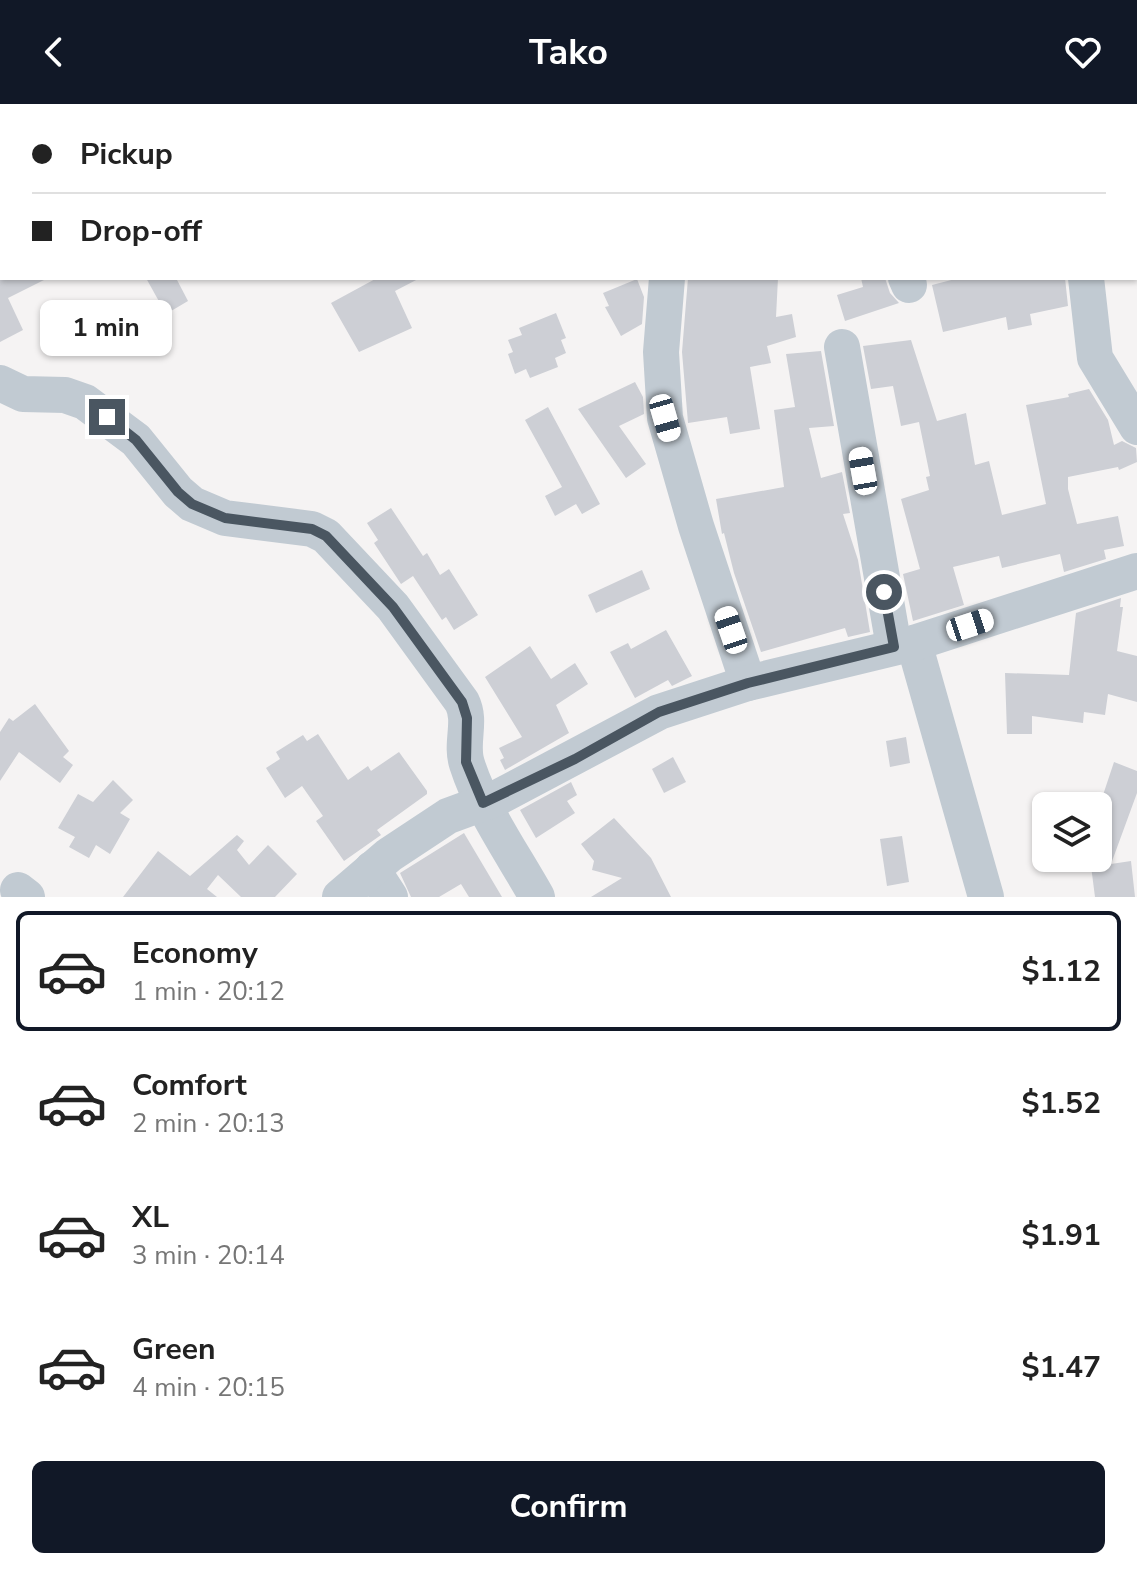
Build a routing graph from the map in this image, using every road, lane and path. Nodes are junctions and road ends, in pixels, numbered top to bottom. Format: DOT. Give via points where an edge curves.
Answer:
graph roads {
  1 [pos="667,280"];
  2 [pos="1086,280"];
  3 [pos="842,347"];
  4 [pos="0,383"];
  5 [pos="1137,427"];
  6 [pos="1137,571"];
  7 [pos="904,645"];
  8 [pos="748,683"];
  9 [pos="483,803"];
  10 [pos="381,883"];
  11 [pos="340,897"];
  12 [pos="537,897"];
  13 [pos="986,897"];
  1 -- 8 [label="street" via="661,352 665,418"];
  2 -- 5 [label="street" via="1095,358"];
  3 -- 7 [label="street"];
  4 -- 9 [label="street" via="23,394 65,395 85,402 136,440 192,504 225,518 312,529 326,536 393,607 462,702 466,762"];
  6 -- 7 [label="street"];
  7 -- 8 [label="street"];
  7 -- 13 [label="street"];
  8 -- 9 [label="street" via="659,712"];
  9 -- 10 [label="street" via="448,816"];
  9 -- 12 [label="street"];
  10 -- 11 [label="street"];
}
